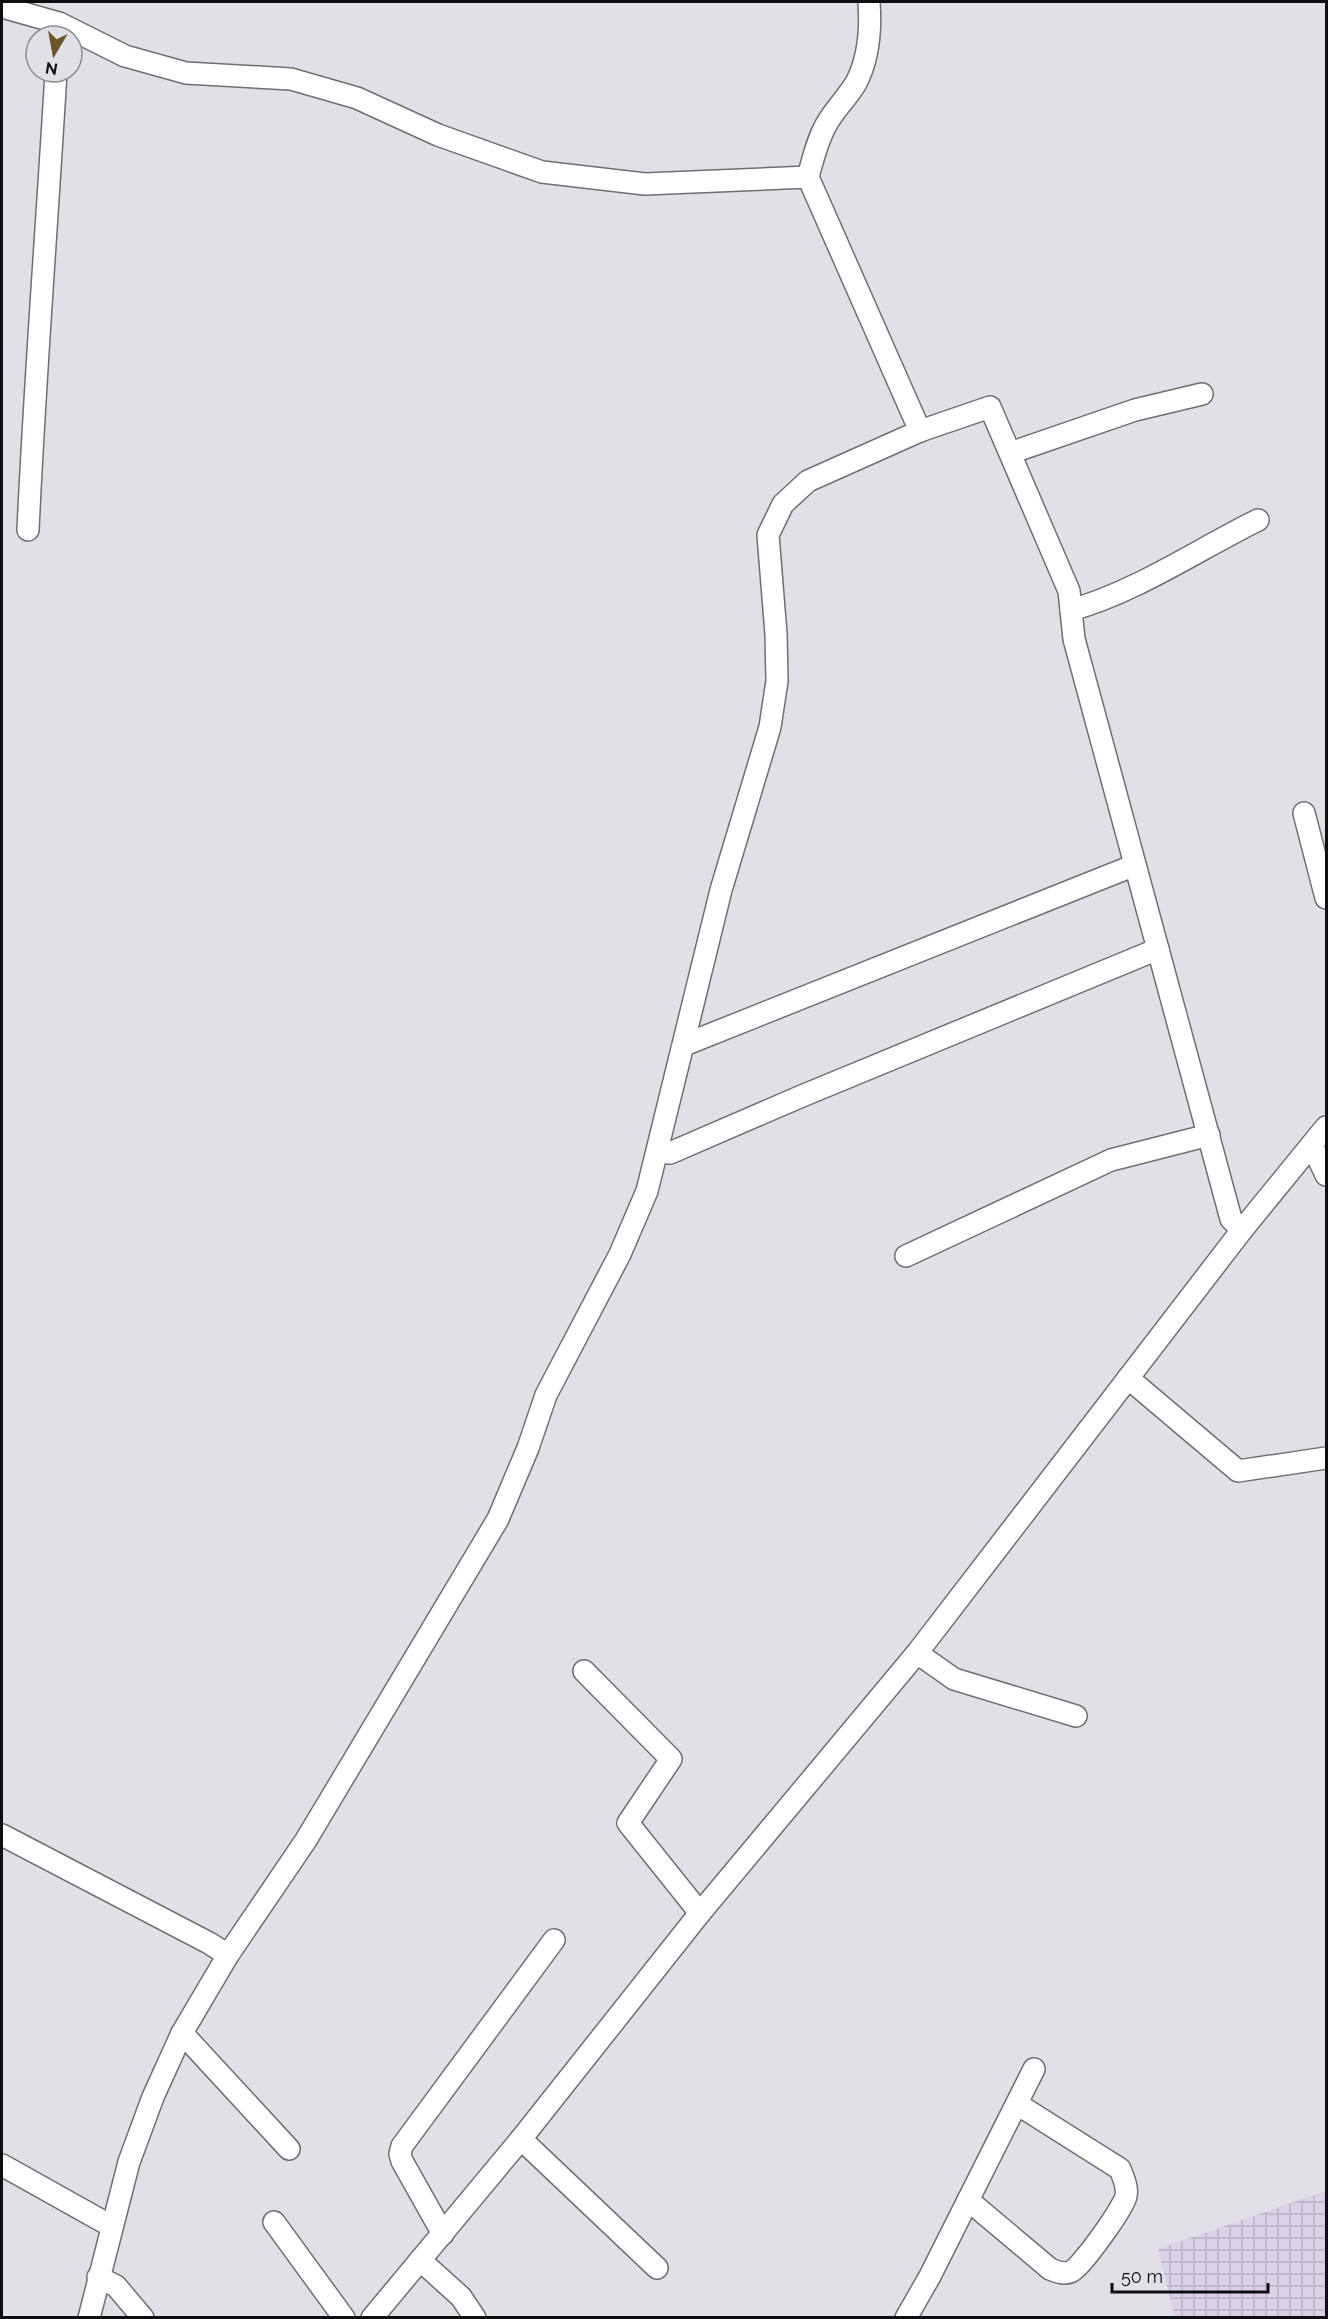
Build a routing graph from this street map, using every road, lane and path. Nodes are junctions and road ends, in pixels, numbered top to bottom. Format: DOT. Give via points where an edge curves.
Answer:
graph roads {
  1 [pos="869,2"];
  2 [pos="2,7"];
  3 [pos="44,24"];
  4 [pos="84,40"];
  5 [pos="55,84"];
  6 [pos="808,177"];
  7 [pos="1202,394"];
  8 [pos="920,431"];
  9 [pos="1010,453"];
  10 [pos="1258,520"];
  11 [pos="28,530"];
  12 [pos="1071,610"];
  13 [pos="1304,813"];
  14 [pos="1135,865"];
  15 [pos="1326,898"];
  16 [pos="1158,949"];
  17 [pos="684,1045"];
  18 [pos="1326,1126"];
  19 [pos="1209,1135"];
  20 [pos="1312,1145"];
  21 [pos="657,1152"];
  22 [pos="1326,1175"];
  23 [pos="1242,1230"];
  24 [pos="906,1256"];
  25 [pos="1128,1378"];
  26 [pos="1326,1458"];
  27 [pos="917,1653"];
  28 [pos="584,1671"];
  29 [pos="1076,1716"];
  30 [pos="2,1835"];
  31 [pos="700,1913"];
  32 [pos="554,1940"];
  33 [pos="228,1955"];
  34 [pos="182,2033"];
  35 [pos="1034,2069"];
  36 [pos="1017,2104"];
  37 [pos="521,2139"];
  38 [pos="290,2148"];
  39 [pos="2,2165"];
  40 [pos="968,2200"];
  41 [pos="274,2222"];
  42 [pos="111,2226"];
  43 [pos="443,2234"];
  44 [pos="420,2260"];
  45 [pos="657,2268"];
  46 [pos="99,2277"];
  47 [pos="89,2318"];
  48 [pos="143,2318"];
  49 [pos="344,2318"];
  50 [pos="372,2318"];
  51 [pos="475,2318"];
  52 [pos="906,2318"];
  1 -- 6 [label="street" via="866,56 856,83 818,141"];
  2 -- 3 [label="street"];
  4 -- 6 [label="street" via="186,73 291,79 357,98 438,135 542,172 645,184"];
  5 -- 11 [label="street"];
  6 -- 8 [label="street"];
  7 -- 9 [label="street" via="1135,410"];
  8 -- 9 [label="street" via="990,407"];
  8 -- 17 [label="street" via="808,481 783,504 768,535 777,681 770,727 721,891"];
  9 -- 12 [label="street" via="1069,591"];
  10 -- 12 [label="street" via="1139,582"];
  12 -- 14 [label="street" via="1074,639"];
  13 -- 15 [label="street"];
  14 -- 16 [label="street"];
  14 -- 17 [label="street"];
  16 -- 19 [label="street"];
  16 -- 21 [label="street" via="669,1153"];
  17 -- 21 [label="street"];
  18 -- 20 [label="street"];
  19 -- 23 [label="street" via="1231,1218"];
  19 -- 24 [label="street" via="1111,1160"];
  20 -- 22 [label="street"];
  20 -- 23 [label="street"];
  21 -- 33 [label="street" via="647,1191 621,1254 546,1395 498,1519 306,1840"];
  23 -- 25 [label="street"];
  25 -- 26 [label="street" via="1238,1471"];
  25 -- 27 [label="street"];
  27 -- 29 [label="street" via="954,1679"];
  27 -- 31 [label="street"];
  28 -- 31 [label="street" via="671,1759 628,1823"];
  30 -- 33 [label="street"];
  31 -- 37 [label="street"];
  32 -- 43 [label="street" via="402,2146 402,2161"];
  33 -- 34 [label="street"];
  34 -- 38 [label="street"];
  34 -- 42 [label="street" via="133,2151"];
  35 -- 36 [label="street"];
  36 -- 40 [label="street"];
  36 -- 40 [label="street" via="1120,2169 1126,2184 1121,2208 1081,2264 1060,2274"];
  37 -- 43 [label="street"];
  37 -- 45 [label="street"];
  39 -- 42 [label="street"];
  40 -- 52 [label="street"];
  41 -- 49 [label="street"];
  42 -- 46 [label="street"];
  43 -- 44 [label="street"];
  44 -- 50 [label="street"];
  44 -- 51 [label="street" via="461,2297"];
  46 -- 47 [label="street"];
  46 -- 48 [label="street" via="116,2286"];
}
